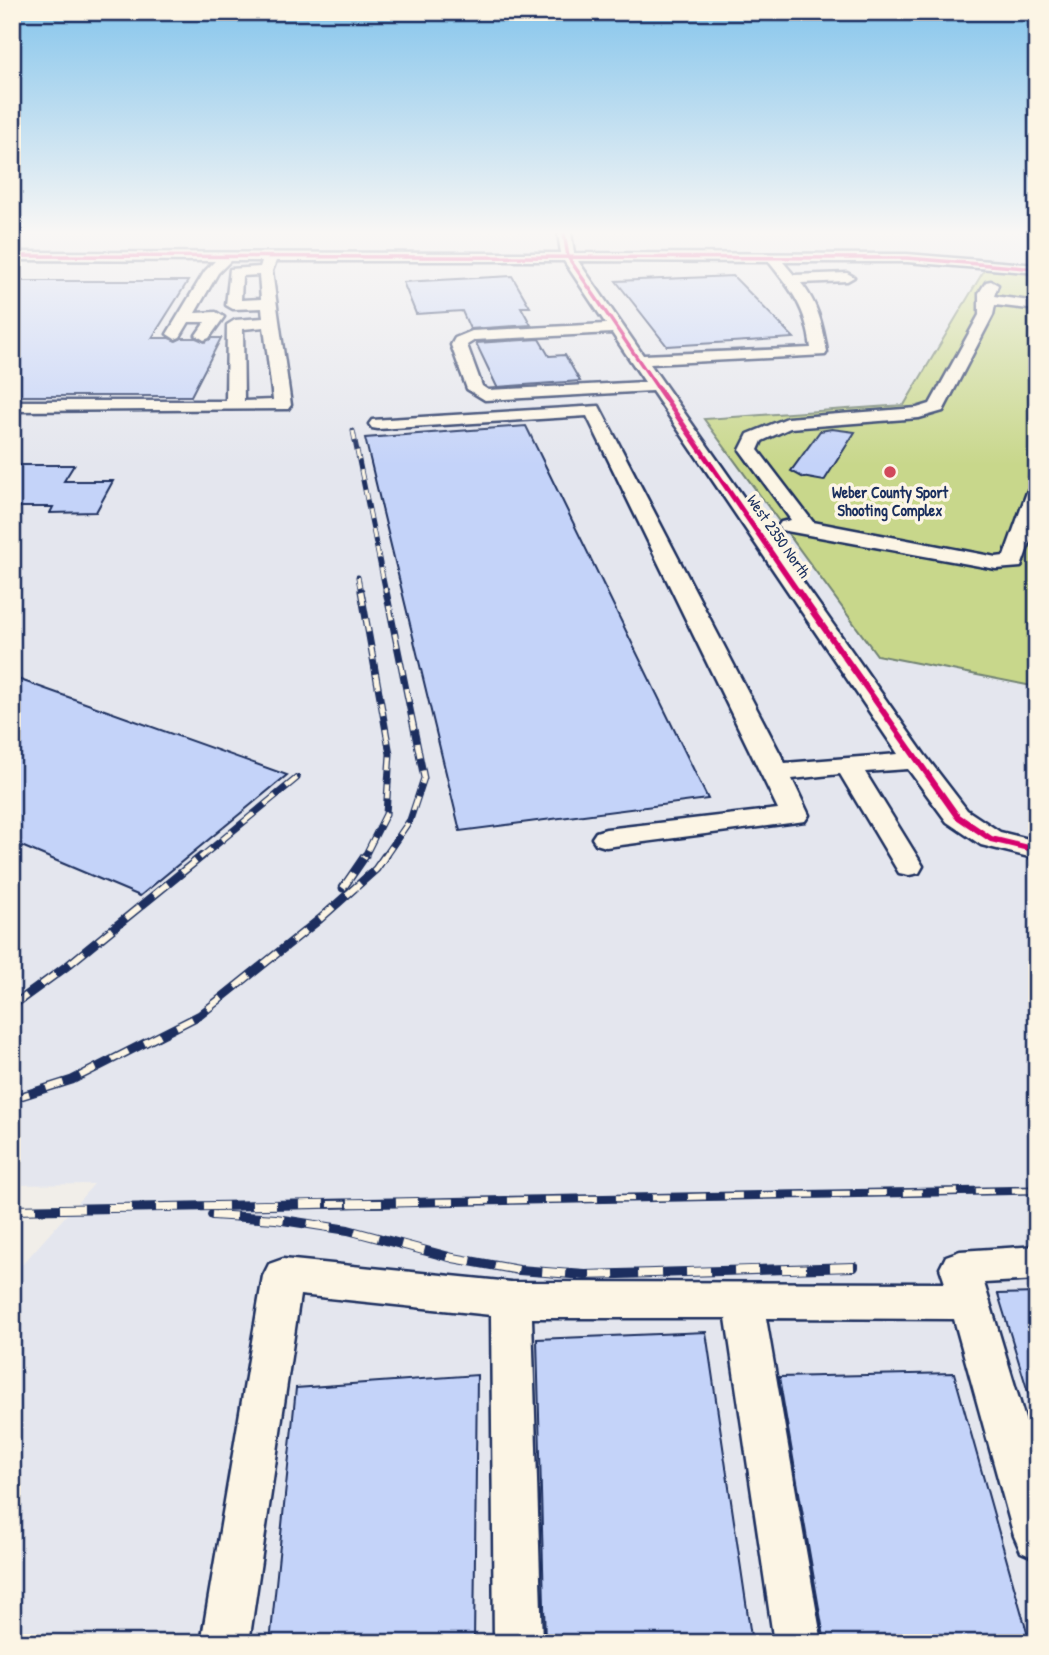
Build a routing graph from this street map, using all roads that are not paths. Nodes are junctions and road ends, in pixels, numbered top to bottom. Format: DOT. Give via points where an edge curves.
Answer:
graph roads {
  1 [pos="190,310"];
  2 [pos="270,310"];
  3 [pos="605,310"];
  4 [pos="810,310"];
  5 [pos="987,310"];
  6 [pos="186,318"];
  7 [pos="271,322"];
  8 [pos="617,328"];
  9 [pos="175,334"];
  10 [pos="204,335"];
  11 [pos="639,360"];
  12 [pos="656,386"];
  13 [pos="12,406"];
  14 [pos="235,406"];
  15 [pos="378,424"];
  16 [pos="1037,492"];
  17 [pos="806,527"];
  18 [pos="757,529"];
  19 [pos="1037,556"];
  20 [pos="1013,562"];
  21 [pos="915,760"];
  22 [pos="848,766"];
  23 [pos="776,772"];
  24 [pos="606,838"];
  25 [pos="1037,850"];
  26 [pos="909,866"];
  27 [pos="1037,1263"];
  28 [pos="511,1300"];
  29 [pos="743,1301"];
  30 [pos="969,1301"];
  31 [pos="1037,1536"];
  32 [pos="225,1643"];
  33 [pos="517,1643"];
  34 [pos="798,1643"];
  1 -- 6 [label="street"];
  2 -- 7 [label="street"];
  3 -- 8 [label="street, West 2350 North"];
  4 -- 11 [label="street" via="819,352"];
  5 -- 17 [label="street" via="937,407 919,413 787,423 754,438 749,450"];
  6 -- 9 [label="street"];
  6 -- 10 [label="street" via="216,317"];
  7 -- 14 [label="street" via="235,324"];
  7 -- 14 [label="street" via="282,405"];
  8 -- 11 [label="street, West 2350 North"];
  8 -- 12 [label="street" via="472,336 459,345 475,389 485,395"];
  11 -- 12 [label="street, West 2350 North"];
  12 -- 18 [label="street, West 2350 North"];
  13 -- 14 [label="street"];
  15 -- 23 [label="street" via="593,410"];
  16 -- 20 [label="street"];
  17 -- 18 [label="street"];
  17 -- 20 [label="street" via="996,563"];
  18 -- 21 [label="street, West 2350 North"];
  19 -- 20 [label="street"];
  21 -- 22 [label="street"];
  21 -- 25 [label="street, West 2350 North" via="957,816 991,839"];
  22 -- 23 [label="street"];
  22 -- 26 [label="street"];
  23 -- 24 [label="street" via="795,815"];
  27 -- 30 [label="street" via="960,1268"];
  28 -- 29 [label="street"];
  28 -- 32 [label="street" via="283,1276"];
  28 -- 33 [label="street"];
  29 -- 30 [label="street"];
  29 -- 34 [label="street"];
  30 -- 31 [label="street"];
}
